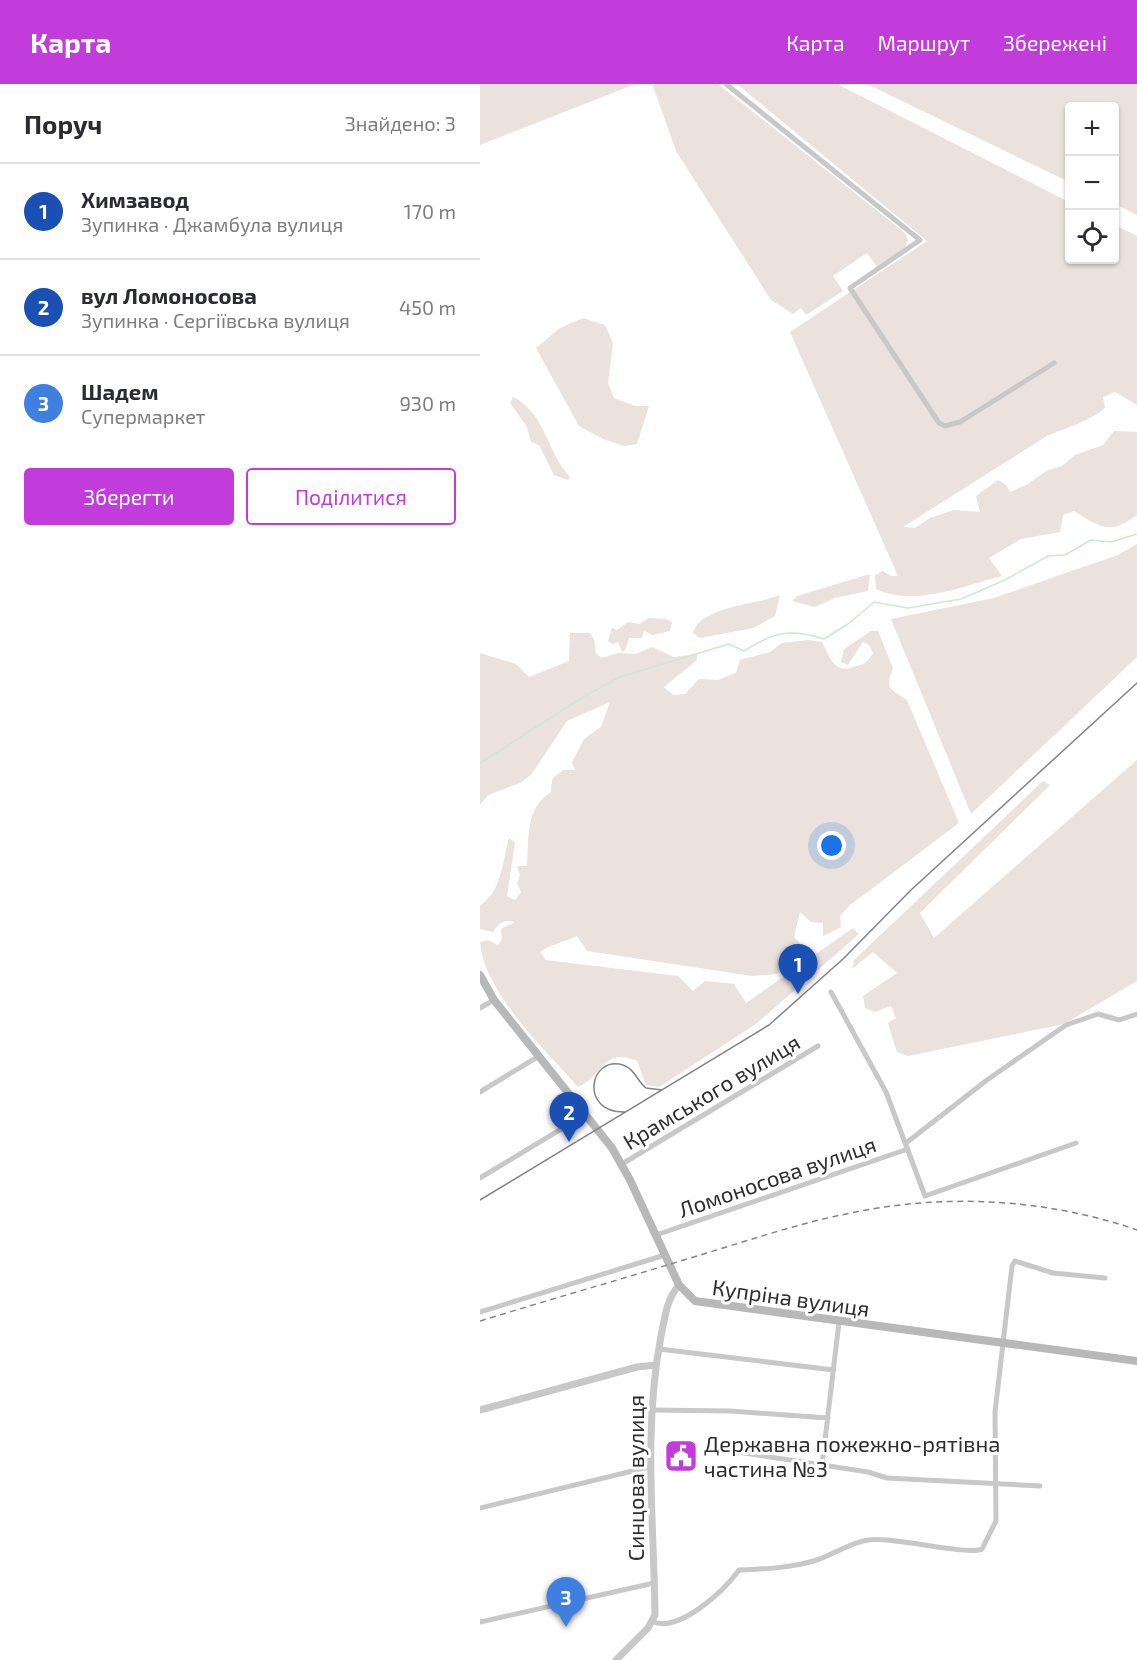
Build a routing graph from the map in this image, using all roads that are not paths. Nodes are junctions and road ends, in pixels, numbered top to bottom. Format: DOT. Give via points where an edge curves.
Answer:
graph roads {
  1 [pos="726,84"];
  2 [pos="1054,363"];
  3 [pos="480,975"];
  4 [pos="831,992"];
  5 [pos="494,1000"];
  6 [pos="480,1008"];
  7 [pos="1137,1014"];
  8 [pos="818,1046"];
  9 [pos="539,1056"];
  10 [pos="480,1092"];
  11 [pos="586,1114"];
  12 [pos="1076,1143"];
  13 [pos="907,1146"];
  14 [pos="622,1164"];
  15 [pos="480,1178"];
  16 [pos="656,1235"];
  17 [pos="665,1255"];
  18 [pos="1105,1278"];
  19 [pos="679,1286"];
  20 [pos="480,1312"];
  21 [pos="839,1322"];
  22 [pos="1005,1344"];
  23 [pos="659,1349"];
  24 [pos="1137,1361"];
  25 [pos="656,1365"];
  26 [pos="834,1370"];
  27 [pos="480,1410"];
  28 [pos="650,1410"];
  29 [pos="828,1419"];
  30 [pos="738,1452"];
  31 [pos="822,1466"];
  32 [pos="649,1467"];
  33 [pos="994,1482"];
  34 [pos="1040,1486"];
  35 [pos="480,1508"];
  36 [pos="654,1583"];
  37 [pos="480,1622"];
  38 [pos="653,1622"];
  39 [pos="616,1660"];
  1 -- 2 [label="street" via="920,240 850,288 939,423 945,426 960,422"];
  3 -- 5 [label="main road, Купріна вулиця"];
  4 -- 13 [label="street" via="886,1092"];
  5 -- 6 [label="street"];
  5 -- 9 [label="main road, Купріна вулиця"];
  7 -- 13 [label="street, Ломоносова вулиця" via="1119,1020 1098,1014 1066,1025 987,1080"];
  8 -- 14 [label="street, Крамського вулиця"];
  9 -- 10 [label="street"];
  9 -- 11 [label="main road, Купріна вулиця"];
  11 -- 14 [label="main road, Купріна вулиця"];
  11 -- 15 [label="street"];
  12 -- 13 [label="street" via="925,1196"];
  13 -- 16 [label="street, Ломоносова вулиця"];
  14 -- 16 [label="main road, Купріна вулиця"];
  16 -- 17 [label="main road, Купріна вулиця"];
  17 -- 19 [label="main road, Купріна вулиця"];
  17 -- 20 [label="street"];
  18 -- 22 [label="street" via="1053,1273 1015,1261"];
  19 -- 21 [label="main road, Купріна вулиця" via="688,1297 702,1303"];
  19 -- 23 [label="street, Синцова вулиця" via="669,1301"];
  21 -- 22 [label="main road, Купріна вулиця"];
  21 -- 26 [label="street"];
  22 -- 24 [label="main road, Купріна вулиця"];
  22 -- 33 [label="street" via="995,1412"];
  23 -- 25 [label="street, Синцова вулиця"];
  23 -- 26 [label="street"];
  25 -- 27 [label="street"];
  25 -- 28 [label="street, Синцова вулиця"];
  26 -- 29 [label="street"];
  28 -- 29 [label="street" via="730,1410"];
  28 -- 32 [label="street, Синцова вулиця"];
  29 -- 31 [label="street"];
  30 -- 31 [label="street"];
  31 -- 33 [label="street" via="887,1478"];
  32 -- 35 [label="street"];
  32 -- 36 [label="street, Синцова вулиця"];
  33 -- 34 [label="street"];
  33 -- 38 [label="street" via="996,1521 982,1549 969,1552 932,1544 868,1539 816,1560 778,1569 739,1570 727,1587 683,1618 662,1625"];
  36 -- 37 [label="street"];
  36 -- 38 [label="street, Синцова вулиця"];
  38 -- 39 [label="street"];
}
